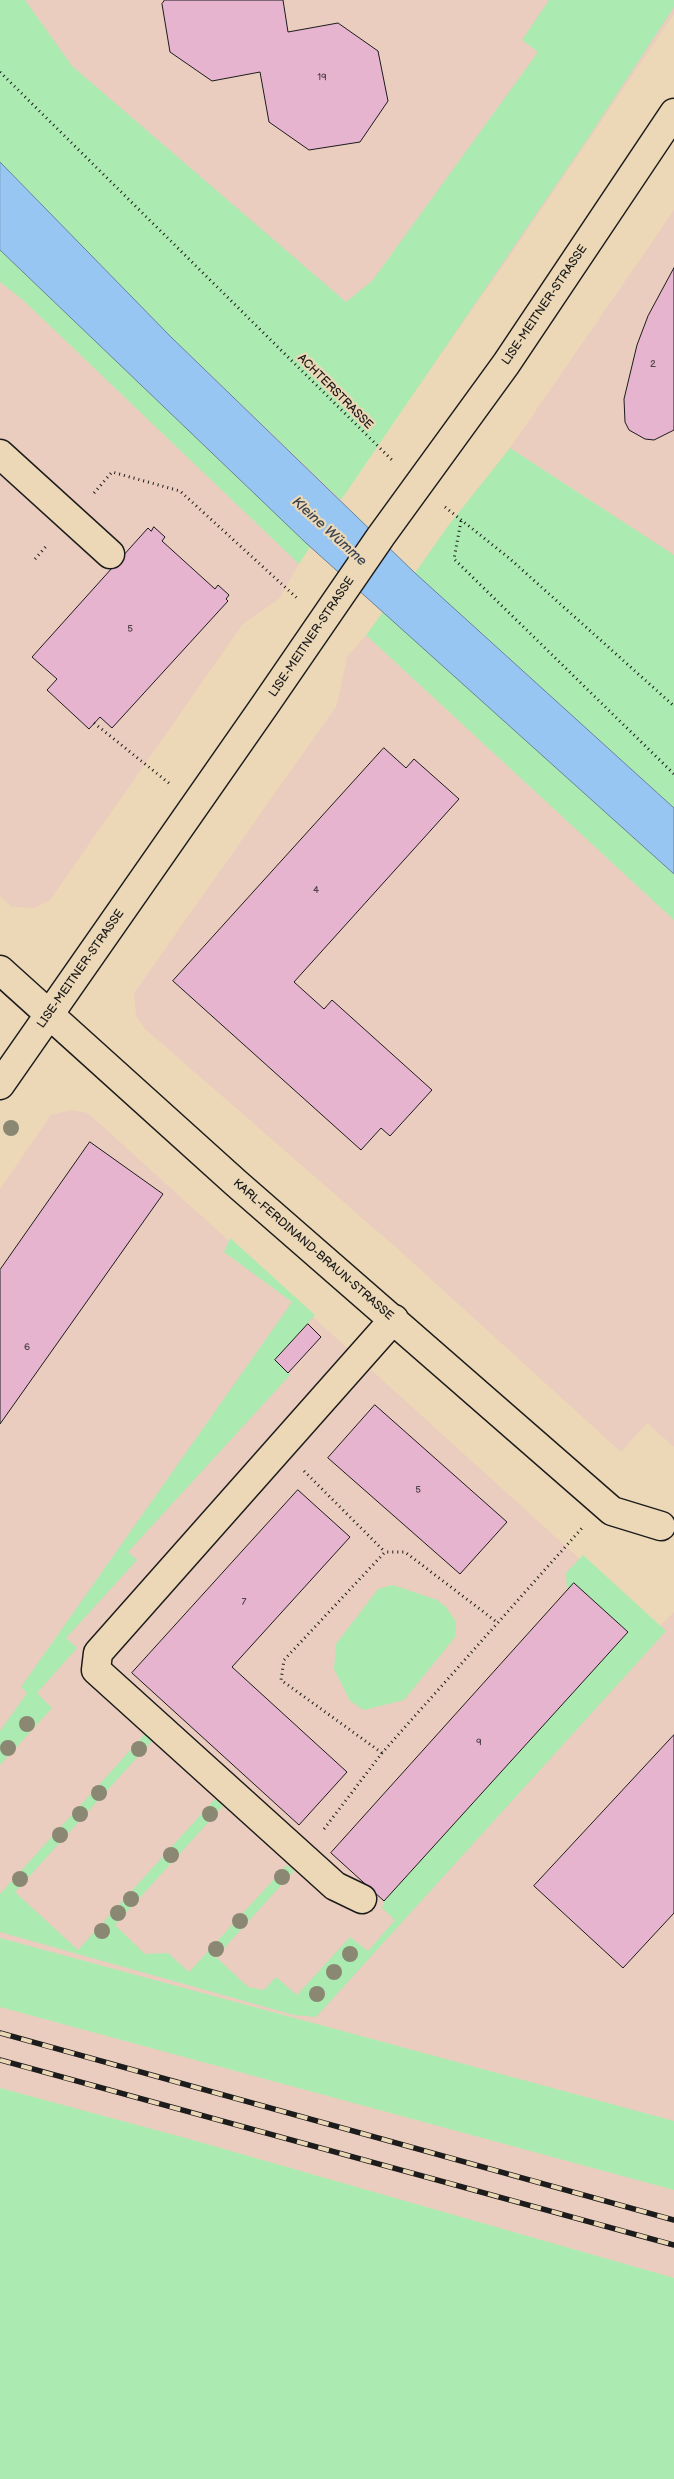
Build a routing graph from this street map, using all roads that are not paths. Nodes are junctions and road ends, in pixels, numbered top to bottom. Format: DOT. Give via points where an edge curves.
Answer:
graph roads {
  1 [pos="674,113"];
  2 [pos="0,454"];
  3 [pos="110,554"];
  4 [pos="0,970"];
  5 [pos="49,1014"];
  6 [pos="0,1085"];
  7 [pos="394,1319"];
  8 [pos="661,1526"];
  9 [pos="362,1899"];
  1 -- 5 [label="street, LISE-MEITNER-STRASSE" via="506,364 342,591"];
  2 -- 3 [label="street"];
  4 -- 5 [label="street, KARL-FERDINAND-BRAUN-STRASSE"];
  5 -- 6 [label="street, LISE-MEITNER-STRASSE"];
  5 -- 7 [label="street, KARL-FERDINAND-BRAUN-STRASSE" via="236,1183"];
  7 -- 8 [label="street, KARL-FERDINAND-BRAUN-STRASSE" via="612,1511"];
  7 -- 9 [label="street" via="98,1653 96,1670 335,1886"];
}
